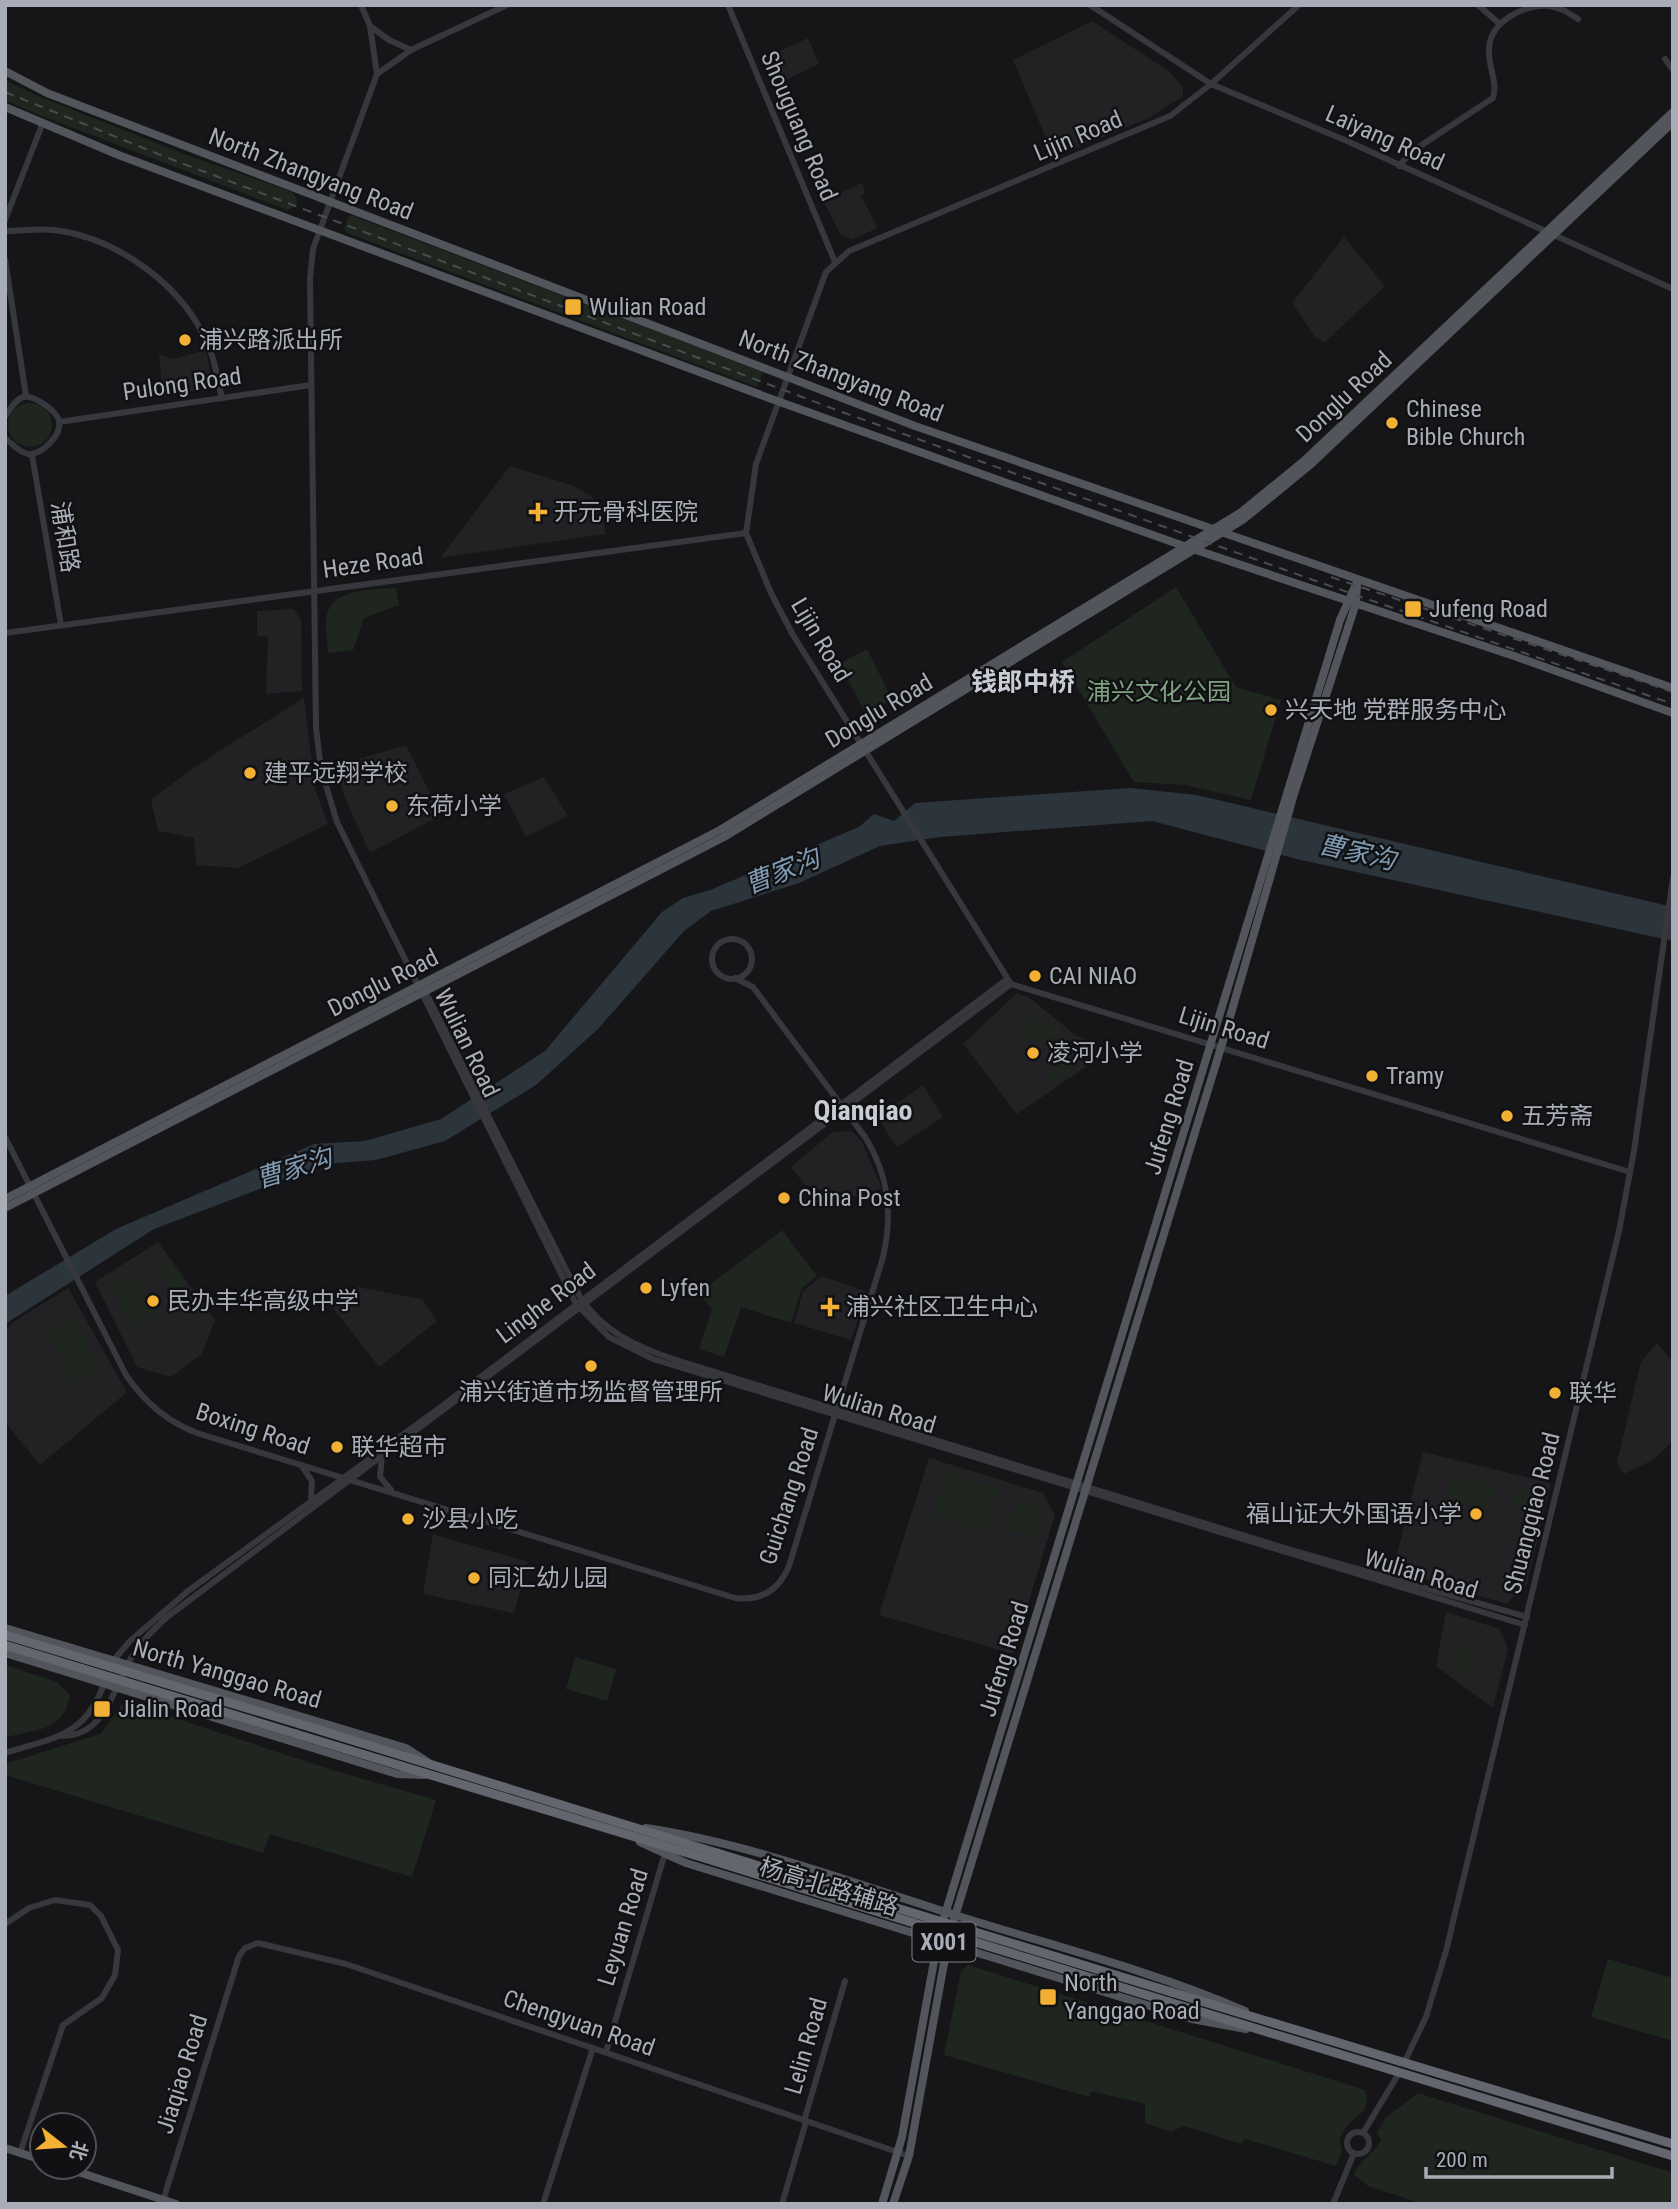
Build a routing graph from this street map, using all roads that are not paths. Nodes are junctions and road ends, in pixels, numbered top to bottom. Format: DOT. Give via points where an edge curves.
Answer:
graph roads {
  1 [pos="361,5"];
  2 [pos="507,5"];
  3 [pos="727,5"];
  4 [pos="1090,5"];
  5 [pos="1300,5"];
  6 [pos="1478,5"];
  7 [pos="1578,19"];
  8 [pos="1500,24"];
  9 [pos="370,26"];
  10 [pos="411,50"];
  11 [pos="1665,59"];
  12 [pos="1673,70"];
  13 [pos="5,71"];
  14 [pos="377,74"];
  15 [pos="1211,84"];
  16 [pos="5,107"];
  17 [pos="1673,112"];
  18 [pos="1673,122"];
  19 [pos="42,125"];
  20 [pos="1399,166"];
  21 [pos="329,202"];
  22 [pos="5,220"];
  23 [pos="319,229"];
  24 [pos="5,231"];
  25 [pos="1549,235"];
  26 [pos="5,259"];
  27 [pos="835,262"];
  28 [pos="1673,289"];
  29 [pos="787,375"];
  30 [pos="311,385"];
  31 [pos="26,396"];
  32 [pos="222,398"];
  33 [pos="777,401"];
  34 [pos="5,416"];
  35 [pos="59,422"];
  36 [pos="5,438"];
  37 [pos="32,455"];
  38 [pos="746,533"];
  39 [pos="1216,533"];
  40 [pos="1191,548"];
  41 [pos="1358,580"];
  42 [pos="313,590"];
  43 [pos="1352,601"];
  44 [pos="61,625"];
  45 [pos="5,633"];
  46 [pos="1673,688"];
  47 [pos="1673,713"];
  48 [pos="863,747"];
  49 [pos="1268,871"];
  50 [pos="1673,879"];
  51 [pos="750,966"];
  52 [pos="734,978"];
  53 [pos="1009,982"];
  54 [pos="753,987"];
  55 [pos="422,991"];
  56 [pos="1211,1044"];
  57 [pos="1221,1048"];
  58 [pos="842,1107"];
  59 [pos="5,1137"];
  60 [pos="1630,1172"];
  61 [pos="32,1190"];
  62 [pos="5,1199"];
  63 [pos="5,1208"];
  64 [pos="581,1304"];
  65 [pos="836,1412"];
  66 [pos="382,1456"];
  67 [pos="299,1464"];
  68 [pos="346,1478"];
  69 [pos="1081,1488"];
  70 [pos="395,1494"];
  71 [pos="310,1501"];
  72 [pos="763,1596"];
  73 [pos="1526,1621"];
  74 [pos="5,1628"];
  75 [pos="5,1635"];
  76 [pos="5,1644"];
  77 [pos="5,1653"];
  78 [pos="113,1661"];
  79 [pos="127,1665"];
  80 [pos="104,1684"];
  81 [pos="118,1688"];
  82 [pos="298,1729"];
  83 [pos="59,1736"];
  84 [pos="5,1753"];
  85 [pos="432,1771"];
  86 [pos="626,1830"];
  87 [pos="665,1853"];
  88 [pos="946,1912"];
  89 [pos="956,1915"];
  90 [pos="5,1924"];
  91 [pos="937,1940"];
  92 [pos="948,1943"];
  93 [pos="239,1956"];
  94 [pos="845,1982"];
  95 [pos="1170,1997"];
  96 [pos="1270,2022"];
  97 [pos="1268,2033"];
  98 [pos="593,2048"];
  99 [pos="606,2052"];
  100 [pos="1404,2063"];
  101 [pos="1399,2073"];
  102 [pos="805,2122"];
  103 [pos="1363,2133"];
  104 [pos="1673,2144"];
  105 [pos="5,2148"];
  106 [pos="1354,2152"];
  107 [pos="20,2153"];
  108 [pos="898,2154"];
  109 [pos="28,2156"];
  110 [pos="909,2156"];
  111 [pos="1673,2156"];
  112 [pos="98,2179"];
  113 [pos="163,2202"];
  114 [pos="176,2204"];
  115 [pos="543,2204"];
  116 [pos="782,2204"];
  117 [pos="882,2204"];
  118 [pos="893,2204"];
  119 [pos="1333,2204"];
  1 -- 9 [label="street"];
  2 -- 10 [label="street"];
  3 -- 27 [label="street, Shouguang Road"];
  4 -- 15 [label="street, Laiyang Road"];
  5 -- 15 [label="street, Lijin Road"];
  6 -- 8 [label="street"];
  7 -- 8 [label="street" via="1550,6 1533,6"];
  8 -- 20 [label="street" via="1488,47 1496,88 1493,97 1411,152"];
  9 -- 10 [label="street"];
  9 -- 14 [label="street"];
  10 -- 14 [label="street"];
  11 -- 12 [label="street"];
  13 -- 21 [label="main road, North Zhangyang Road" via="47,93"];
  14 -- 21 [label="street, Wulian Road"];
  15 -- 20 [label="street, Laiyang Road"];
  15 -- 27 [label="street, Lijin Road" via="1160,121 849,251"];
  16 -- 19 [label="main road, North Zhangyang Road"];
  17 -- 25 [label="main road, Donglu Road"];
  18 -- 25 [label="main road, Donglu Road"];
  19 -- 22 [label="street"];
  19 -- 23 [label="main road, North Zhangyang Road"];
  20 -- 25 [label="street, Laiyang Road"];
  21 -- 23 [label="street, Wulian Road"];
  21 -- 29 [label="main road, North Zhangyang Road"];
  23 -- 30 [label="street, Wulian Road" via="310,279"];
  23 -- 33 [label="main road, North Zhangyang Road"];
  24 -- 32 [label="street" via="64,232 95,240 138,261 197,326 210,350"];
  25 -- 28 [label="street, Laiyang Road"];
  25 -- 39 [label="main road, Donglu Road" via="1305,460"];
  26 -- 31 [label="street"];
  27 -- 29 [label="street" via="826,272"];
  29 -- 33 [label="street"];
  29 -- 39 [label="main road, North Zhangyang Road" via="915,426"];
  30 -- 32 [label="street, Pulong Road"];
  30 -- 42 [label="street, Wulian Road"];
  31 -- 34 [label="street"];
  31 -- 35 [label="street" via="35,398"];
  32 -- 35 [label="street, Pulong Road"];
  33 -- 38 [label="street" via="756,464"];
  33 -- 40 [label="main road, North Zhangyang Road"];
  35 -- 37 [label="street" via="58,431"];
  36 -- 37 [label="street"];
  37 -- 44 [label="street, 浦和路"];
  38 -- 42 [label="street, Heze Road"];
  38 -- 48 [label="street, Lijin Road" via="793,635"];
  39 -- 40 [label="main road, Donglu Road"];
  39 -- 41 [label="main road, North Zhangyang Road"];
  40 -- 43 [label="main road, North Zhangyang Road"];
  40 -- 48 [label="main road, Donglu Road"];
  41 -- 43 [label="main road, Jufeng Road"];
  41 -- 46 [label="main road, North Zhangyang Road"];
  42 -- 44 [label="street, Heze Road"];
  42 -- 55 [label="street, Wulian Road" via="317,742 324,783 337,822"];
  43 -- 47 [label="main road, North Zhangyang Road"];
  43 -- 49 [label="main road, Jufeng Road"];
  44 -- 45 [label="street, Heze Road"];
  48 -- 53 [label="street, Lijin Road"];
  48 -- 55 [label="main road, Donglu Road" via="724,837"];
  49 -- 56 [label="main road, Jufeng Road"];
  49 -- 57 [label="main road, Jufeng Road"];
  50 -- 60 [label="street, Shuangqiao Road"];
  51 -- 52 [label="street"];
  51 -- 52 [label="street, Guichang Road" via="751,951 744,943 730,939 721,943 714,951 714,966 720,974"];
  51 -- 54 [label="street, Guichang Road"];
  52 -- 54 [label="street, Guichang Road"];
  53 -- 56 [label="street, Lijin Road"];
  53 -- 58 [label="street, Linghe Road"];
  54 -- 58 [label="street, Guichang Road"];
  55 -- 61 [label="main road, Donglu Road"];
  55 -- 64 [label="street, Wulian Road"];
  56 -- 57 [label="street, Lijin Road"];
  56 -- 69 [label="main road, Jufeng Road"];
  57 -- 60 [label="street, Lijin Road"];
  57 -- 69 [label="main road, Jufeng Road"];
  58 -- 64 [label="street, Linghe Road"];
  58 -- 65 [label="street, Guichang Road" via="880,1165 889,1212 883,1257"];
  59 -- 61 [label="street, Boxing Road"];
  60 -- 73 [label="street, Shuangqiao Road"];
  61 -- 62 [label="main road, Donglu Road"];
  61 -- 63 [label="main road, Donglu Road"];
  61 -- 67 [label="street, Boxing Road" via="126,1375 158,1412 193,1432"];
  64 -- 65 [label="street, Wulian Road" via="613,1332 646,1350"];
  64 -- 66 [label="street, Linghe Road"];
  64 -- 68 [label="street, Linghe Road"];
  65 -- 69 [label="street, Wulian Road"];
  65 -- 72 [label="street, Guichang Road" via="789,1566 779,1585"];
  66 -- 68 [label="street, Linghe Road"];
  66 -- 70 [label="street" via="380,1477"];
  67 -- 68 [label="street, Boxing Road"];
  67 -- 71 [label="street" via="312,1481"];
  68 -- 70 [label="street, Boxing Road"];
  68 -- 71 [label="street, Linghe Road"];
  68 -- 79 [label="street, Linghe Road" via="167,1617"];
  69 -- 73 [label="street, Wulian Road"];
  69 -- 88 [label="main road, Jufeng Road"];
  69 -- 89 [label="main road, Jufeng Road"];
  70 -- 72 [label="street, Boxing Road" via="735,1598"];
  71 -- 78 [label="street, Linghe Road" via="162,1612"];
  73 -- 100 [label="street, Shuangqiao Road" via="1441,1974"];
  74 -- 78 [label="main road, North Yanggao Road / X001"];
  75 -- 82 [label="highway, X001, bridge"];
  76 -- 82 [label="highway, X001, bridge"];
  77 -- 80 [label="main road, North Yanggao Road / X001"];
  78 -- 79 [label="main road, North Yanggao Road / X001"];
  78 -- 80 [label="street"];
  79 -- 81 [label="street, Linghe Road"];
  79 -- 85 [label="main road, North Yanggao Road / X001" via="406,1748"];
  80 -- 81 [label="main road, North Yanggao Road / X001"];
  80 -- 83 [label="street" via="86,1718"];
  81 -- 83 [label="street, Linghe Road" via="107,1711 91,1727 75,1736"];
  81 -- 85 [label="main road, North Yanggao Road / X001" via="397,1774"];
  82 -- 85 [label="highway, North Yanggao Road / X001"];
  83 -- 84 [label="street"];
  85 -- 86 [label="highway, North Yanggao Road / X001"];
  86 -- 87 [label="main road, 杨高北路辅路 / X001"];
  86 -- 88 [label="main road, 杨高北路辅路 / X001" via="693,1835"];
  86 -- 95 [label="highway, North Yanggao Road / X001, bridge"];
  87 -- 91 [label="main road, 杨高北路辅路 / X001"];
  87 -- 99 [label="street, Leyuan Road"];
  88 -- 89 [label="main road, 杨高北路辅路 / X001"];
  88 -- 91 [label="main road, Jufeng Road"];
  89 -- 92 [label="main road, Jufeng Road"];
  89 -- 96 [label="main road, 杨高北路辅路 / X001" via="1198,1990"];
  90 -- 107 [label="street" via="55,1900 90,1905 101,1916 118,1950 115,1975 103,1997 63,2025"];
  91 -- 92 [label="main road, 杨高北路辅路 / X001"];
  91 -- 108 [label="main road, Jufeng Road"];
  92 -- 97 [label="main road, 杨高北路辅路 / X001" via="1192,2019"];
  92 -- 110 [label="main road, Jufeng Road"];
  93 -- 98 [label="street, Chengyuan Road" via="258,1943 302,1952"];
  93 -- 113 [label="street, Jiaqiao Road"];
  94 -- 102 [label="street, Lelin Road"];
  95 -- 96 [label="highway, North Yanggao Road / X001"];
  95 -- 97 [label="highway, North Yanggao Road / X001"];
  96 -- 100 [label="highway, North Yanggao Road / X001"];
  97 -- 101 [label="highway, North Yanggao Road / X001"];
  98 -- 99 [label="street, Chengyuan Road"];
  98 -- 115 [label="street"];
  99 -- 102 [label="street, Chengyuan Road"];
  100 -- 104 [label="highway, North Yanggao Road / X001"];
  101 -- 103 [label="street"];
  101 -- 111 [label="highway, North Yanggao Road / X001"];
  102 -- 108 [label="street, Chengyuan Road"];
  102 -- 116 [label="street, Lelin Road"];
  103 -- 106 [label="street" via="1349,2138"];
  103 -- 106 [label="street" via="1368,2147 1360,2154"];
  105 -- 107 [label="main road"];
  106 -- 119 [label="street"];
  107 -- 109 [label="main road"];
  108 -- 110 [label="street, Chengyuan Road"];
  108 -- 117 [label="main road, Jufeng Road"];
  110 -- 118 [label="main road, Jufeng Road"];
  112 -- 113 [label="main road"];
  113 -- 114 [label="main road"];
}
